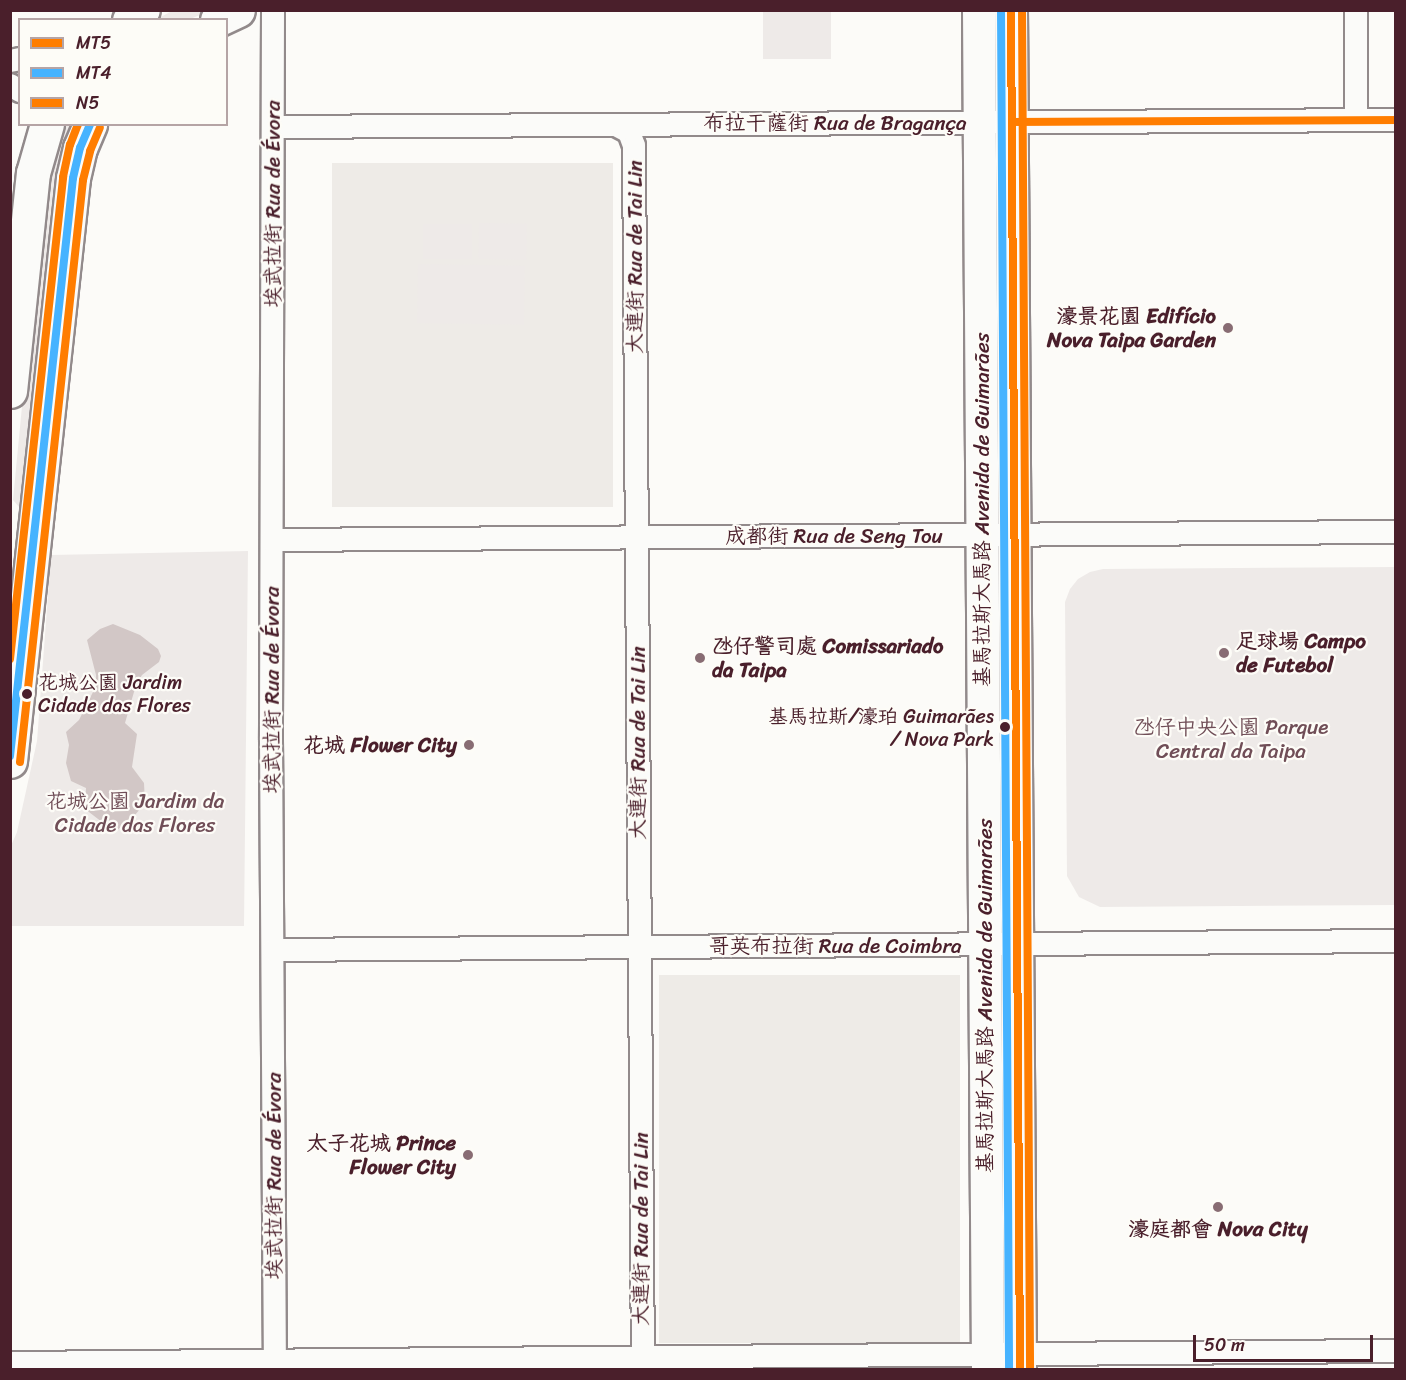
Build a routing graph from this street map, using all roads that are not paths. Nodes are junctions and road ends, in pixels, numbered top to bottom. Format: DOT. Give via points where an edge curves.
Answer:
graph roads {
  1 [pos="138,10"];
  2 [pos="238,10"];
  3 [pos="273,10"];
  4 [pos="979,10"];
  5 [pos="1011,10"];
  6 [pos="1356,10"];
  7 [pos="121,18"];
  8 [pos="221,18"];
  9 [pos="1356,120"];
  10 [pos="1395,120"];
  11 [pos="980,122"];
  12 [pos="1012,122"];
  13 [pos="616,125"];
  14 [pos="652,125"];
  15 [pos="45,126"];
  16 [pos="89,126"];
  17 [pos="274,127"];
  18 [pos="634,146"];
  19 [pos="10,391"];
  20 [pos="24,519"];
  21 [pos="1395,532"];
  22 [pos="1015,534"];
  23 [pos="982,535"];
  24 [pos="637,537"];
  25 [pos="272,540"];
  26 [pos="21,567"];
  27 [pos="10,761"];
  28 [pos="1395,941"];
  29 [pos="985,944"];
  30 [pos="1017,944"];
  31 [pos="640,947"];
  32 [pos="274,950"];
  33 [pos="1395,1351"];
  34 [pos="1365,1360"];
  35 [pos="988,1362"];
  36 [pos="1020,1362"];
  37 [pos="10,1363"];
  38 [pos="643,1364"];
  39 [pos="275,1365"];
  1 -- 7 [label="street"];
  2 -- 8 [label="main road"];
  3 -- 17 [label="street, 埃武拉街 Rua de Évora"];
  4 -- 11 [label="main road, 基馬拉斯大馬路 Avenida de Guimarães"];
  5 -- 12 [label="main road, 基馬拉斯大馬路 Avenida de Guimarães"];
  6 -- 9 [label="street"];
  9 -- 10 [label="street, 布拉干薩街 Rua de Bragança"];
  9 -- 12 [label="street, 布拉干薩街 Rua de Bragança"];
  11 -- 12 [label="street, 布拉干薩街 Rua de Bragança"];
  11 -- 14 [label="street, 布拉干薩街 Rua de Bragança"];
  11 -- 23 [label="main road, 基馬拉斯大馬路 Avenida de Guimarães"];
  12 -- 22 [label="main road, 基馬拉斯大馬路 Avenida de Guimarães"];
  13 -- 14 [label="street, 布拉干薩街 Rua de Bragança"];
  13 -- 17 [label="street, 布拉干薩街 Rua de Bragança"];
  13 -- 18 [label="street, 大連街 Rua de Tai Lin" via="629,132"];
  14 -- 18 [label="street" via="640,132"];
  15 -- 19 [label="main road" via="33,173"];
  16 -- 20 [label="main road" via="73,178"];
  17 -- 25 [label="street, 埃武拉街 Rua de Évora"];
  18 -- 24 [label="street, 大連街 Rua de Tai Lin"];
  20 -- 26 [label="main road"];
  21 -- 22 [label="street, 成都街 Rua de Seng Tou"];
  22 -- 23 [label="street, 成都街 Rua de Seng Tou"];
  22 -- 30 [label="main road, 基馬拉斯大馬路 Avenida de Guimarães"];
  23 -- 24 [label="street, 成都街 Rua de Seng Tou"];
  23 -- 29 [label="main road, 基馬拉斯大馬路 Avenida de Guimarães"];
  24 -- 25 [label="street, 成都街 Rua de Seng Tou"];
  24 -- 31 [label="street, 大連街 Rua de Tai Lin"];
  25 -- 32 [label="street, 埃武拉街 Rua de Évora"];
  26 -- 27 [label="main road"];
  28 -- 30 [label="street, 哥英布拉街 Rua de Coimbra"];
  29 -- 30 [label="street, 哥英布拉街 Rua de Coimbra"];
  29 -- 31 [label="street, 哥英布拉街 Rua de Coimbra"];
  29 -- 35 [label="main road, 基馬拉斯大馬路 Avenida de Guimarães"];
  30 -- 36 [label="main road, 基馬拉斯大馬路 Avenida de Guimarães"];
  31 -- 32 [label="street, 哥英布拉街 Rua de Coimbra"];
  31 -- 38 [label="street, 大連街 Rua de Tai Lin"];
  32 -- 39 [label="street, 埃武拉街 Rua de Évora"];
  33 -- 34 [label="street"];
  34 -- 36 [label="street"];
  35 -- 36 [label="street"];
  35 -- 38 [label="street"];
  37 -- 39 [label="street"];
  38 -- 39 [label="street"];
}
